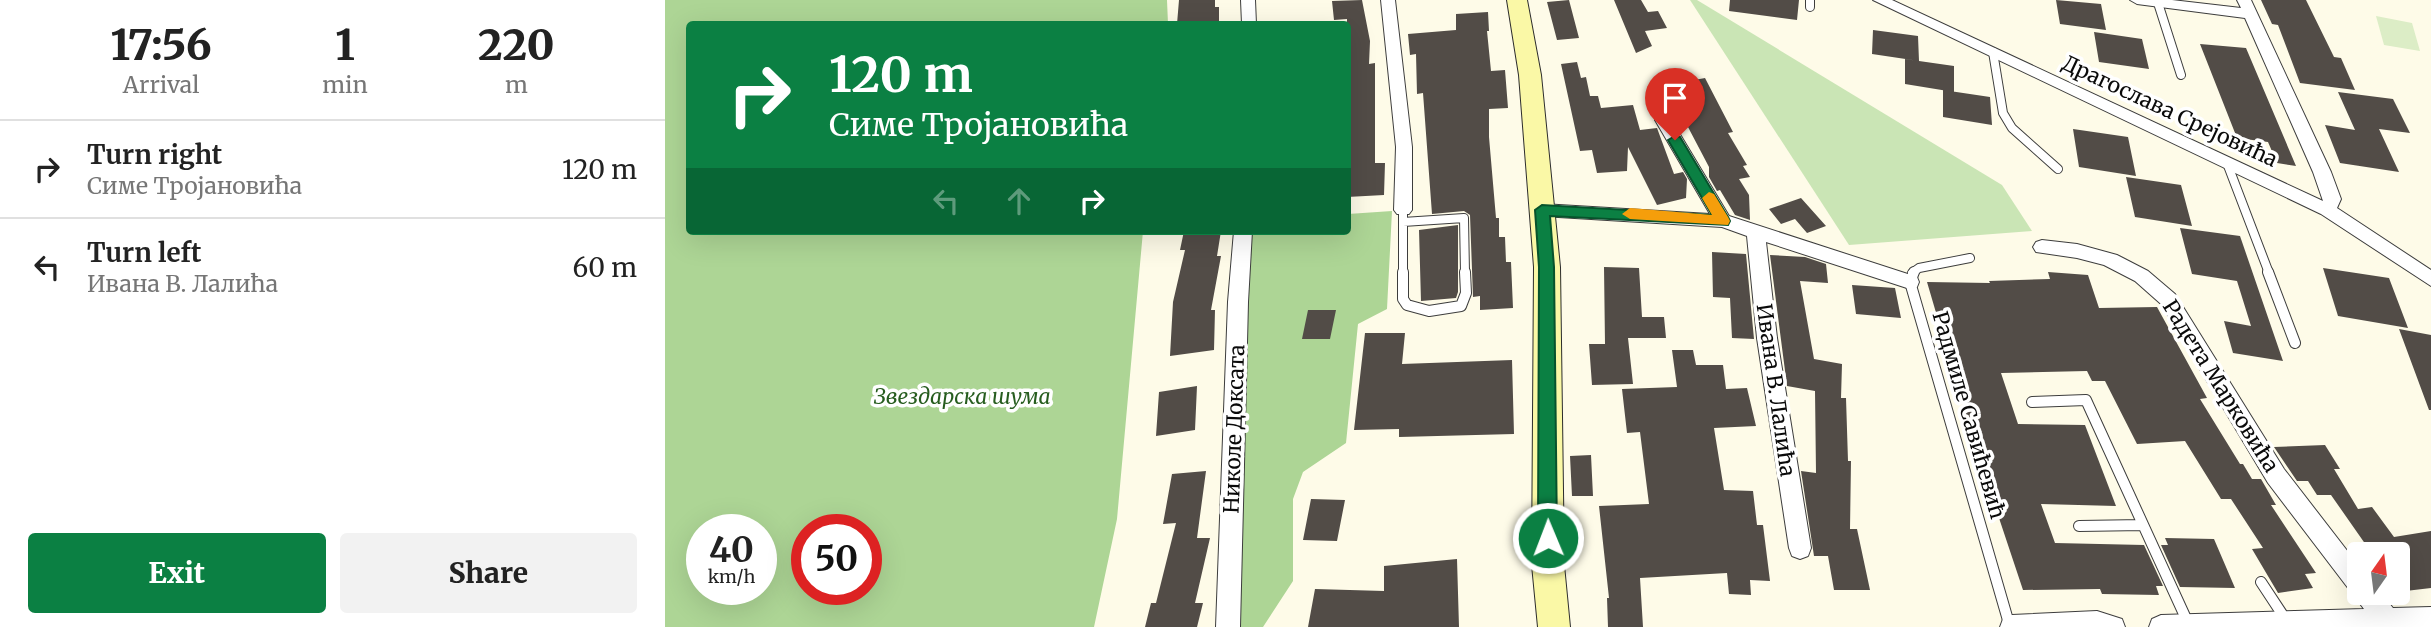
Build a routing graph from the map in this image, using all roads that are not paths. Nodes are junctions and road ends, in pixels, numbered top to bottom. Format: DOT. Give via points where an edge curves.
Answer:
graph roads {
  1 [pos="1248,0"];
  2 [pos="1388,0"];
  3 [pos="1517,0"];
  4 [pos="1880,0"];
  5 [pos="2137,0"];
  6 [pos="2158,3"];
  7 [pos="2247,7"];
  8 [pos="1249,21"];
  9 [pos="1993,52"];
  10 [pos="2181,75"];
  11 [pos="1663,120"];
  12 [pos="2227,163"];
  13 [pos="2058,169"];
  14 [pos="1542,210"];
  15 [pos="2327,210"];
  16 [pos="1403,216"];
  17 [pos="1723,221"];
  18 [pos="1756,231"];
  19 [pos="1243,235"];
  20 [pos="2042,247"];
  21 [pos="1970,258"];
  22 [pos="2431,279"];
  23 [pos="1910,282"];
  24 [pos="2295,343"];
  25 [pos="2032,402"];
  26 [pos="2143,525"];
  27 [pos="2079,526"];
  28 [pos="1800,548"];
  29 [pos="2347,569"];
  30 [pos="2261,582"];
  31 [pos="2376,606"];
  32 [pos="2431,619"];
  33 [pos="2387,621"];
  34 [pos="2299,624"];
  35 [pos="2189,626"];
  36 [pos="1228,627"];
  37 [pos="1554,627"];
  38 [pos="2011,627"];
  39 [pos="2113,627"];
  40 [pos="2161,627"];
  1 -- 8 [label="street"];
  2 -- 16 [label="street" via="1404,147"];
  3 -- 14 [label="main road" via="1530,75"];
  4 -- 9 [label="street, Драгослава Срејовића"];
  5 -- 6 [label="street"];
  6 -- 7 [label="street"];
  6 -- 10 [label="lane"];
  7 -- 15 [label="street" via="2322,172 2332,199"];
  9 -- 12 [label="street, Драгослава Срејовића"];
  9 -- 13 [label="lane" via="2003,113 2012,128"];
  11 -- 17 [label="street"];
  12 -- 15 [label="street, Драгослава Срејовића"];
  12 -- 24 [label="lane"];
  14 -- 17 [label="street"];
  14 -- 37 [label="main road" via="1547,267 1548,565"];
  15 -- 22 [label="street, Драгослава Срејовића"];
  16 -- 16 [label="lane" via="1404,304 1421,311 1461,306 1466,293 1464,218"];
  17 -- 18 [label="street"];
  18 -- 23 [label="street"];
  18 -- 28 [label="street, Ивана В. Лалића" via="1767,338"];
  19 -- 36 [label="street, Николе Доксата"];
  20 -- 29 [label="street, Радета Марковића" via="2113,262 2154,283 2276,477"];
  21 -- 23 [label="lane" via="1919,268 1909,276"];
  23 -- 38 [label="lane, Радмиле Савићевић"];
  25 -- 26 [label="lane" via="2086,400"];
  26 -- 27 [label="lane"];
  26 -- 35 [label="lane"];
  30 -- 34 [label="lane"];
  31 -- 33 [label="street"];
  32 -- 33 [label="street"];
  33 -- 34 [label="street"];
  34 -- 35 [label="street"];
  35 -- 40 [label="street"];
  38 -- 39 [label="street" via="2097,623"];
}
